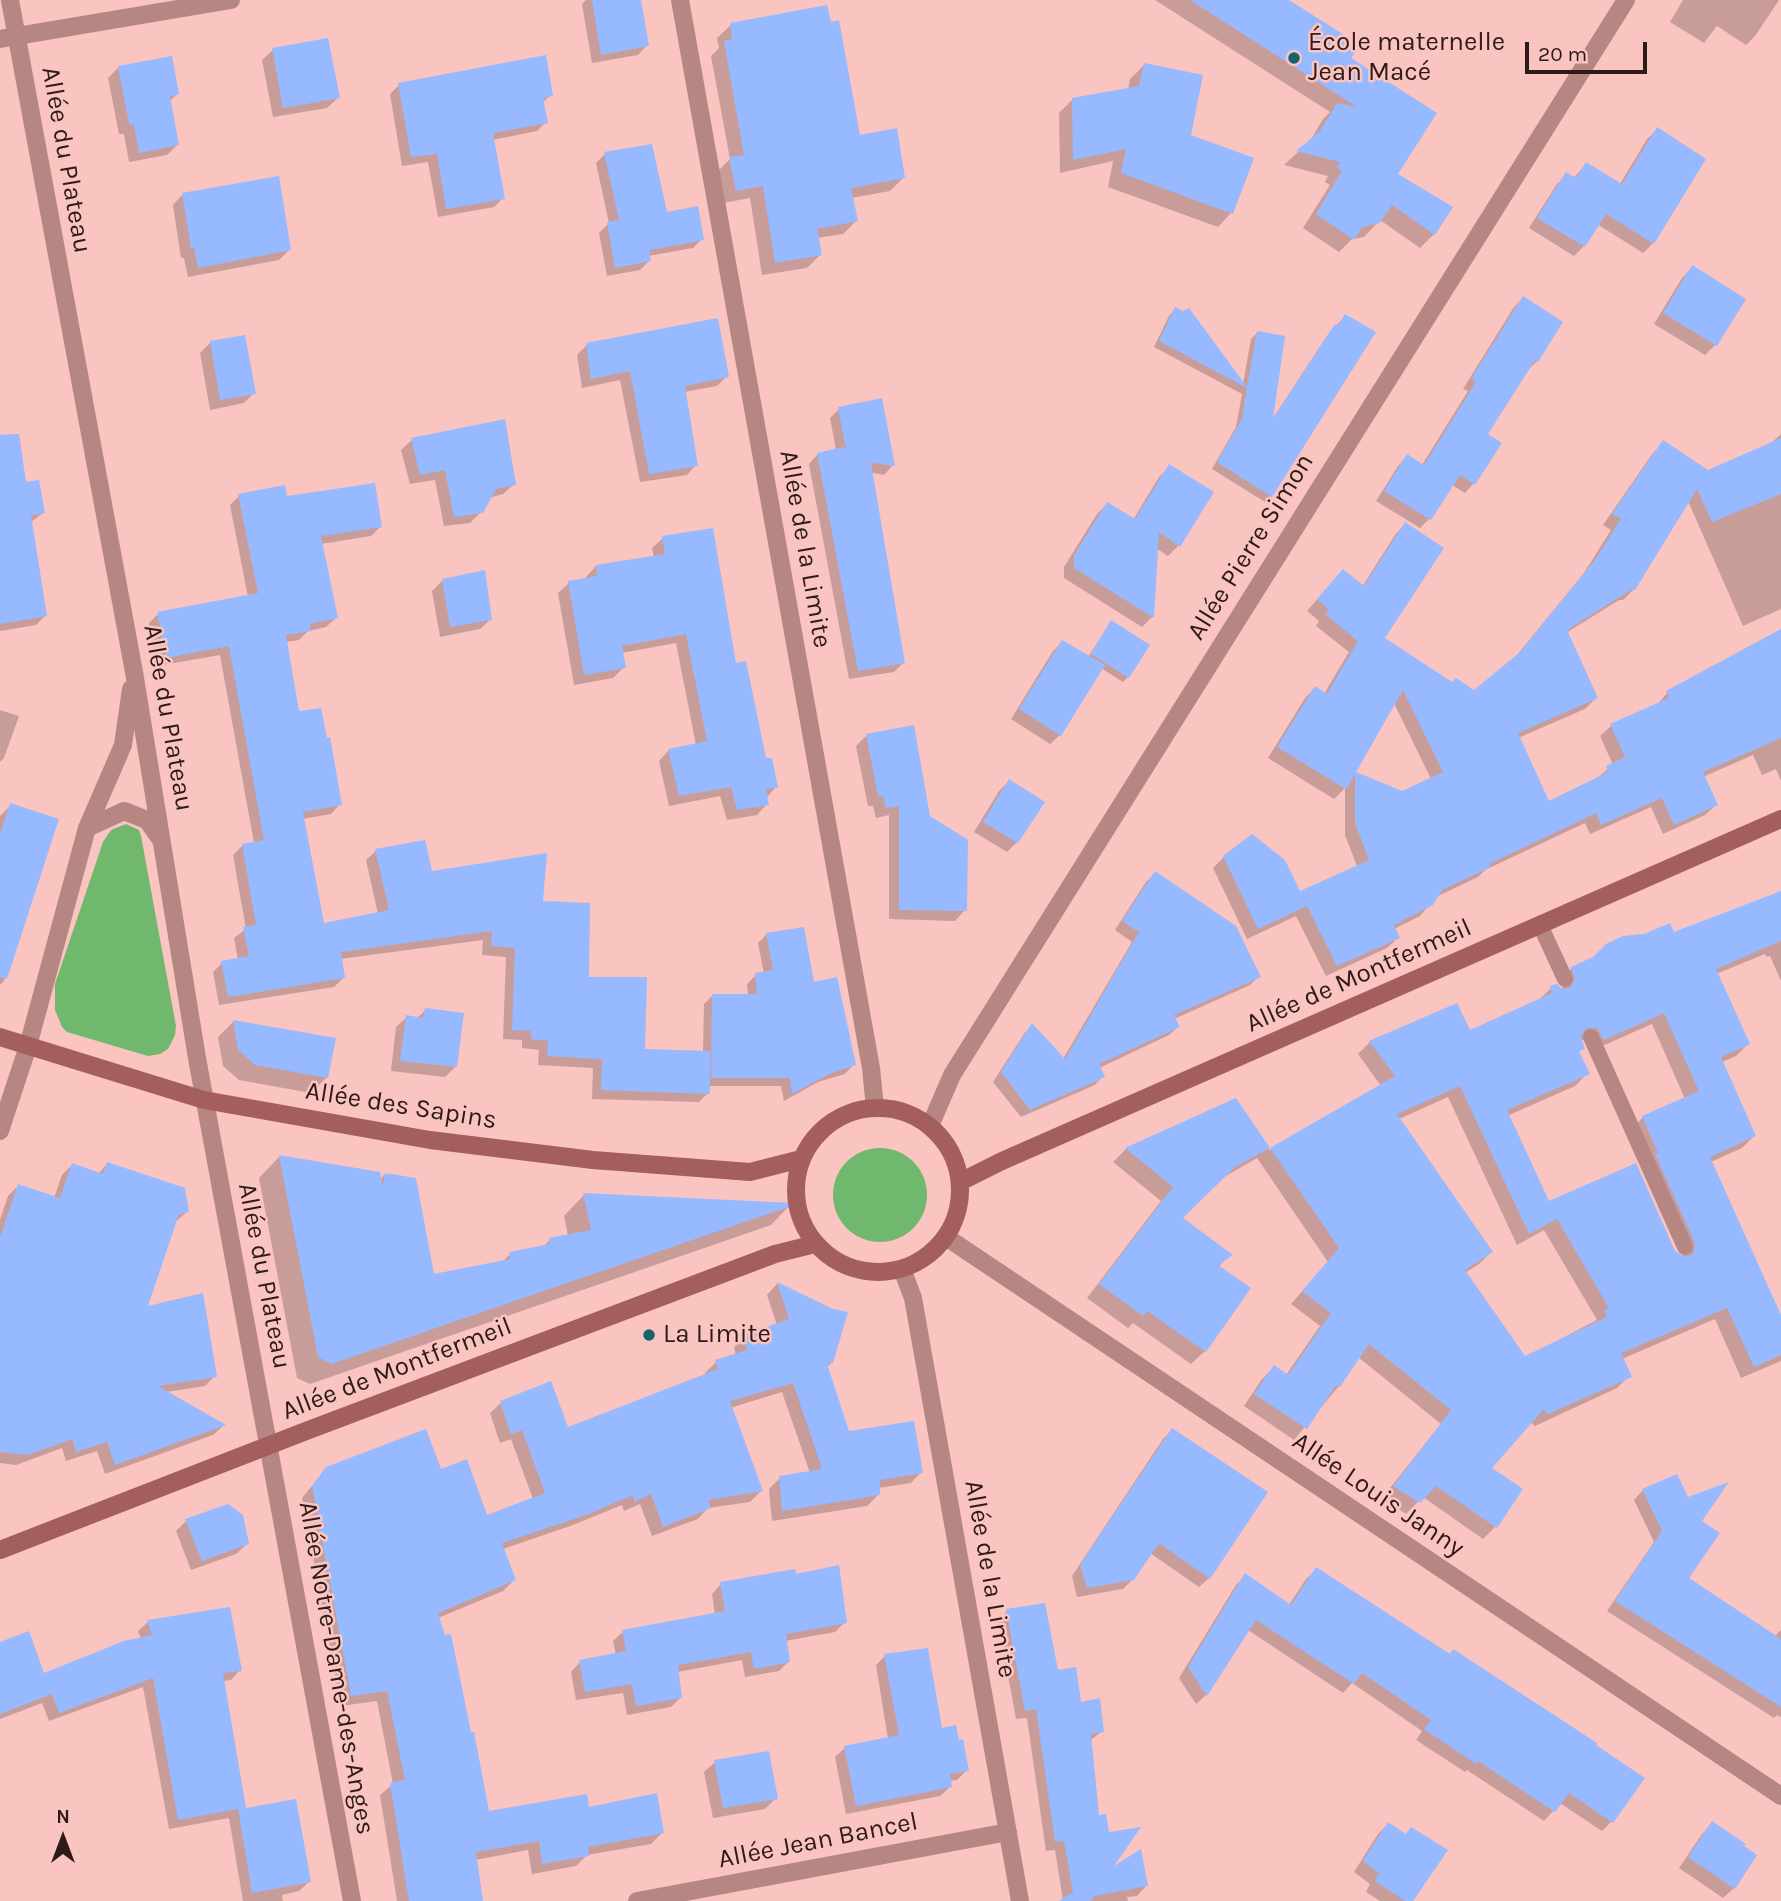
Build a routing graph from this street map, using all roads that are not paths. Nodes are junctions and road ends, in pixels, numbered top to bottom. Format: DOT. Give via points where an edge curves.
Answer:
graph roads {
  1 [pos="10,0"];
  2 [pos="231,0"];
  3 [pos="680,0"];
  4 [pos="1626,0"];
  5 [pos="8,38"];
  6 [pos="134,672"];
  7 [pos="1781,819"];
  8 [pos="87,828"];
  9 [pos="163,843"];
  10 [pos="1540,925"];
  11 [pos="1565,979"];
  12 [pos="0,1037"];
  13 [pos="1591,1037"];
  14 [pos="28,1046"];
  15 [pos="204,1100"];
  16 [pos="875,1108"];
  17 [pos="930,1126"];
  18 [pos="0,1131"];
  19 [pos="802,1159"];
  20 [pos="960,1182"];
  21 [pos="946,1237"];
  22 [pos="815,1244"];
  23 [pos="1685,1247"];
  24 [pos="902,1269"];
  25 [pos="269,1445"];
  26 [pos="0,1550"];
  27 [pos="1781,1796"];
  28 [pos="1008,1832"];
  29 [pos="352,1901"];
  30 [pos="638,1901"];
  31 [pos="1020,1901"];
  1 -- 5 [label="street, Allée du Plateau"];
  2 -- 5 [label="street"];
  3 -- 16 [label="street, Allée de la Limite"];
  4 -- 17 [label="street, Allée Pierre Simon" via="952,1074"];
  5 -- 6 [label="street, Allée du Plateau"];
  6 -- 8 [label="street" via="123,745"];
  6 -- 9 [label="street, Allée du Plateau"];
  7 -- 10 [label="main road, Allée de Montfermeil"];
  8 -- 9 [label="street" via="124,811 147,820"];
  8 -- 14 [label="street"];
  9 -- 15 [label="street, Allée du Plateau"];
  10 -- 11 [label="lane"];
  10 -- 20 [label="main road, Allée de Montfermeil"];
  12 -- 14 [label="main road, Allée des Sapins"];
  13 -- 23 [label="lane"];
  14 -- 15 [label="main road, Allée des Sapins"];
  14 -- 18 [label="street"];
  15 -- 19 [label="main road, Allée des Sapins" via="430,1140 593,1160 750,1172"];
  15 -- 25 [label="street, Allée du Plateau"];
  16 -- 17 [label="main road" via="895,1109"];
  16 -- 19 [label="main road" via="831,1122 813,1138"];
  17 -- 20 [label="main road" via="945,1142"];
  19 -- 22 [label="main road" via="796,1203"];
  20 -- 21 [label="main road" via="958,1211"];
  21 -- 24 [label="main road" via="927,1256"];
  21 -- 27 [label="street, Allée Louis Janny"];
  22 -- 24 [label="main road" via="854,1269 878,1273"];
  22 -- 25 [label="main road, Allée de Montfermeil" via="775,1254"];
  24 -- 28 [label="street, Allée de la Limite" via="913,1298"];
  25 -- 26 [label="main road, Allée de Montfermeil"];
  25 -- 29 [label="street, Allée Notre-Dame-des-Anges"];
  28 -- 30 [label="street, Allée Jean Bancel"];
  28 -- 31 [label="street, Allée de la Limite"];
}
